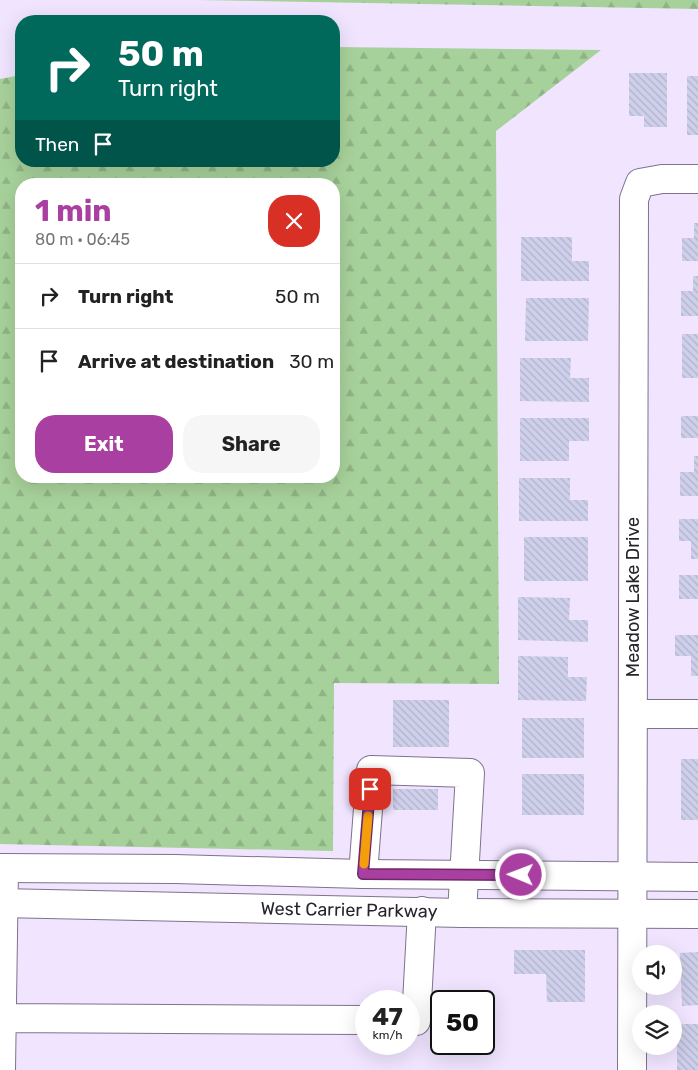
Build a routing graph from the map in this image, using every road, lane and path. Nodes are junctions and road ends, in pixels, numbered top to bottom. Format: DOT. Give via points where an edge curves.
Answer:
graph roads {
  1 [pos="698,179"];
  2 [pos="633,714"];
  3 [pos="698,714"];
  4 [pos="2,868"];
  5 [pos="363,874"];
  6 [pos="465,874"];
  7 [pos="698,876"];
  8 [pos="633,877"];
  9 [pos="1,903"];
  10 [pos="422,911"];
  11 [pos="462,913"];
  12 [pos="633,914"];
  13 [pos="698,914"];
  14 [pos="418,990"];
  15 [pos="1,1018"];
  16 [pos="355,1020"];
  17 [pos="1,1070"];
  18 [pos="632,1070"];
  1 -- 2 [label="main road, Meadow Lake Drive" via="640,183 634,199"];
  2 -- 3 [label="main road"];
  2 -- 8 [label="main road, Meadow Lake Drive"];
  4 -- 5 [label="main road, West Carrier Parkway"];
  4 -- 9 [label="main road"];
  5 -- 6 [label="main road, West Carrier Parkway"];
  5 -- 6 [label="main road" via="371,770 470,773"];
  6 -- 8 [label="main road, West Carrier Parkway"];
  6 -- 11 [label="main road"];
  7 -- 8 [label="main road, West Carrier Parkway"];
  8 -- 12 [label="main road, Meadow Lake Drive"];
  9 -- 10 [label="main road, West Carrier Parkway"];
  9 -- 15 [label="main road"];
  10 -- 11 [label="main road, West Carrier Parkway"];
  10 -- 14 [label="main road"];
  11 -- 12 [label="main road, West Carrier Parkway"];
  12 -- 13 [label="main road, West Carrier Parkway"];
  12 -- 18 [label="main road, Meadow Lake Drive"];
  15 -- 16 [label="main road"];
  15 -- 17 [label="main road"];
}
